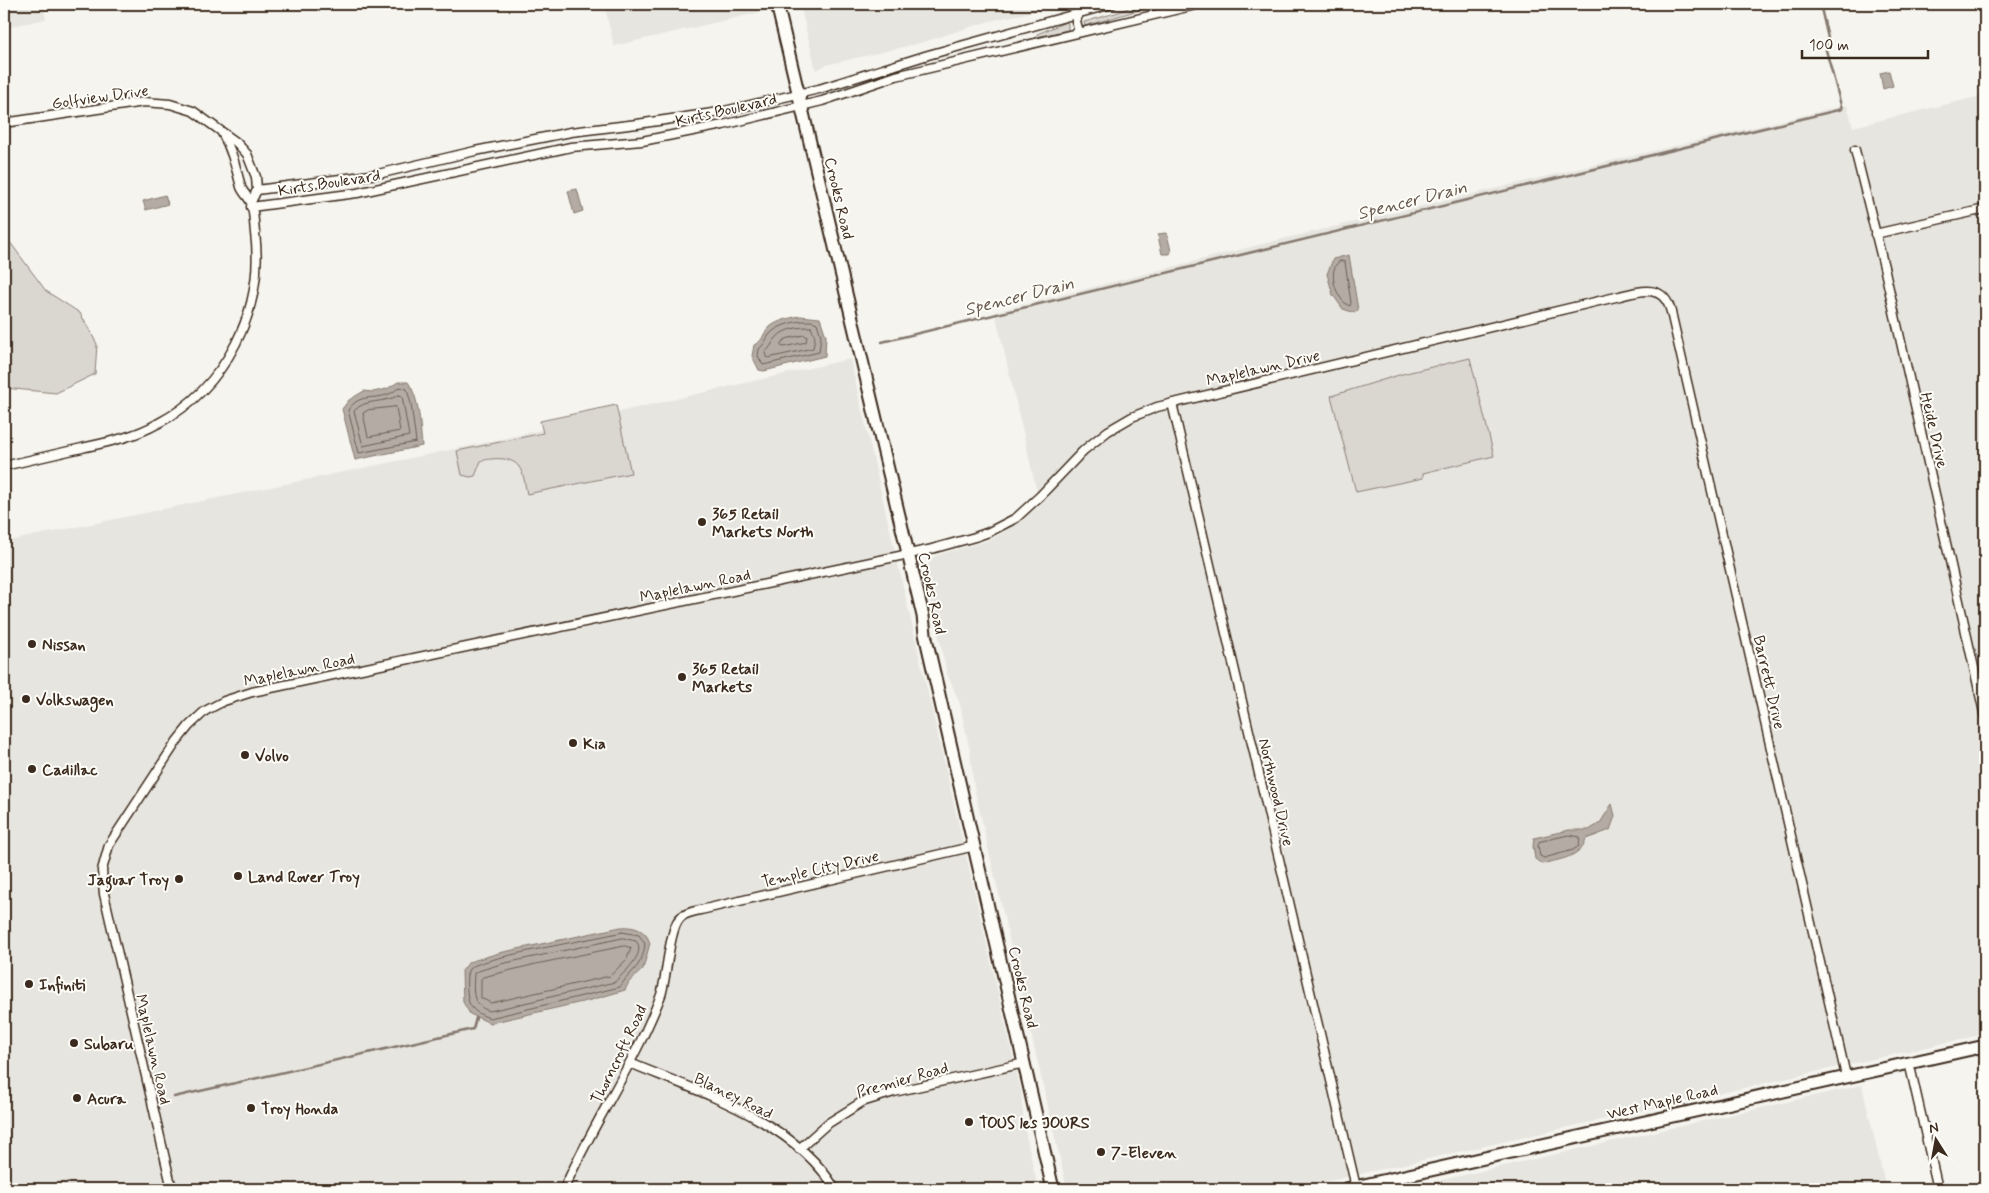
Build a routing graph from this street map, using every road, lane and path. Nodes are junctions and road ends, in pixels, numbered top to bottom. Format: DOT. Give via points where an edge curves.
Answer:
graph roads {
  1 [pos="777,4"];
  2 [pos="1112,4"];
  3 [pos="1180,4"];
  4 [pos="1200,4"];
  5 [pos="1172,10"];
  6 [pos="1079,13"];
  7 [pos="1080,32"];
  8 [pos="799,93"];
  9 [pos="802,106"];
  10 [pos="4,123"];
  11 [pos="222,134"];
  12 [pos="1855,150"];
  13 [pos="257,190"];
  14 [pos="251,205"];
  15 [pos="1985,209"];
  16 [pos="1876,234"];
  17 [pos="1663,296"];
  18 [pos="1172,403"];
  19 [pos="4,466"];
  20 [pos="908,553"];
  21 [pos="1985,717"];
  22 [pos="975,846"];
  23 [pos="676,924"];
  24 [pos="1985,1046"];
  25 [pos="1910,1062"];
  26 [pos="630,1063"];
  27 [pos="1025,1063"];
  28 [pos="1846,1076"];
  29 [pos="799,1149"];
  30 [pos="1351,1188"];
  31 [pos="172,1189"];
  32 [pos="564,1189"];
  33 [pos="835,1189"];
  34 [pos="1053,1189"];
  35 [pos="1938,1189"];
  1 -- 8 [label="main road, Crooks Road"];
  2 -- 6 [label="street, Kirts Boulevard"];
  3 -- 5 [label="street"];
  4 -- 5 [label="street, Kirts Boulevard"];
  5 -- 7 [label="street, Kirts Boulevard"];
  6 -- 7 [label="street" via="1076,21"];
  6 -- 8 [label="street, Kirts Boulevard"];
  7 -- 9 [label="street, Kirts Boulevard" via="896,76"];
  8 -- 9 [label="main road, Crooks Road"];
  8 -- 13 [label="street, Kirts Boulevard" via="694,117 571,132 378,174"];
  9 -- 14 [label="street, Kirts Boulevard" via="642,141 571,147 357,193"];
  9 -- 20 [label="main road, Crooks Road"];
  10 -- 11 [label="street, Golfview Drive" via="131,103 157,102 193,111"];
  11 -- 13 [label="street, Golfview Drive" via="247,154"];
  11 -- 14 [label="street, Golfview Drive"];
  12 -- 16 [label="street, Heide Drive"];
  13 -- 14 [label="street"];
  14 -- 19 [label="street, Golfview Drive" via="256,267 250,308 229,357 199,394 166,419 127,437"];
  15 -- 16 [label="street"];
  16 -- 21 [label="street, Heide Drive"];
  17 -- 18 [label="street, Maplelawn Drive" via="1654,292 1634,292"];
  17 -- 28 [label="street, Barrett Drive" via="1671,312"];
  18 -- 20 [label="street, Maplelawn Drive" via="1145,411 1108,431 1009,522 975,537"];
  18 -- 30 [label="street, Northwood Drive"];
  20 -- 22 [label="main road, Crooks Road"];
  20 -- 31 [label="street, Maplelawn Road" via="252,692 224,701 197,718 177,741 109,845 102,870 104,894"];
  22 -- 23 [label="street, Temple City Drive" via="705,909 684,915"];
  22 -- 27 [label="main road, Crooks Road"];
  23 -- 26 [label="street, Thorncroft Road" via="663,990"];
  24 -- 25 [label="main road, West Maple Road"];
  25 -- 28 [label="main road, West Maple Road"];
  25 -- 35 [label="street"];
  26 -- 29 [label="street, Blaney Road" via="747,1113"];
  26 -- 32 [label="street, Thorncroft Road"];
  27 -- 29 [label="street, Premier Road" via="862,1102 827,1124"];
  27 -- 34 [label="main road, Crooks Road"];
  28 -- 30 [label="main road, West Maple Road"];
  29 -- 33 [label="street, Blaney Road"];
}
